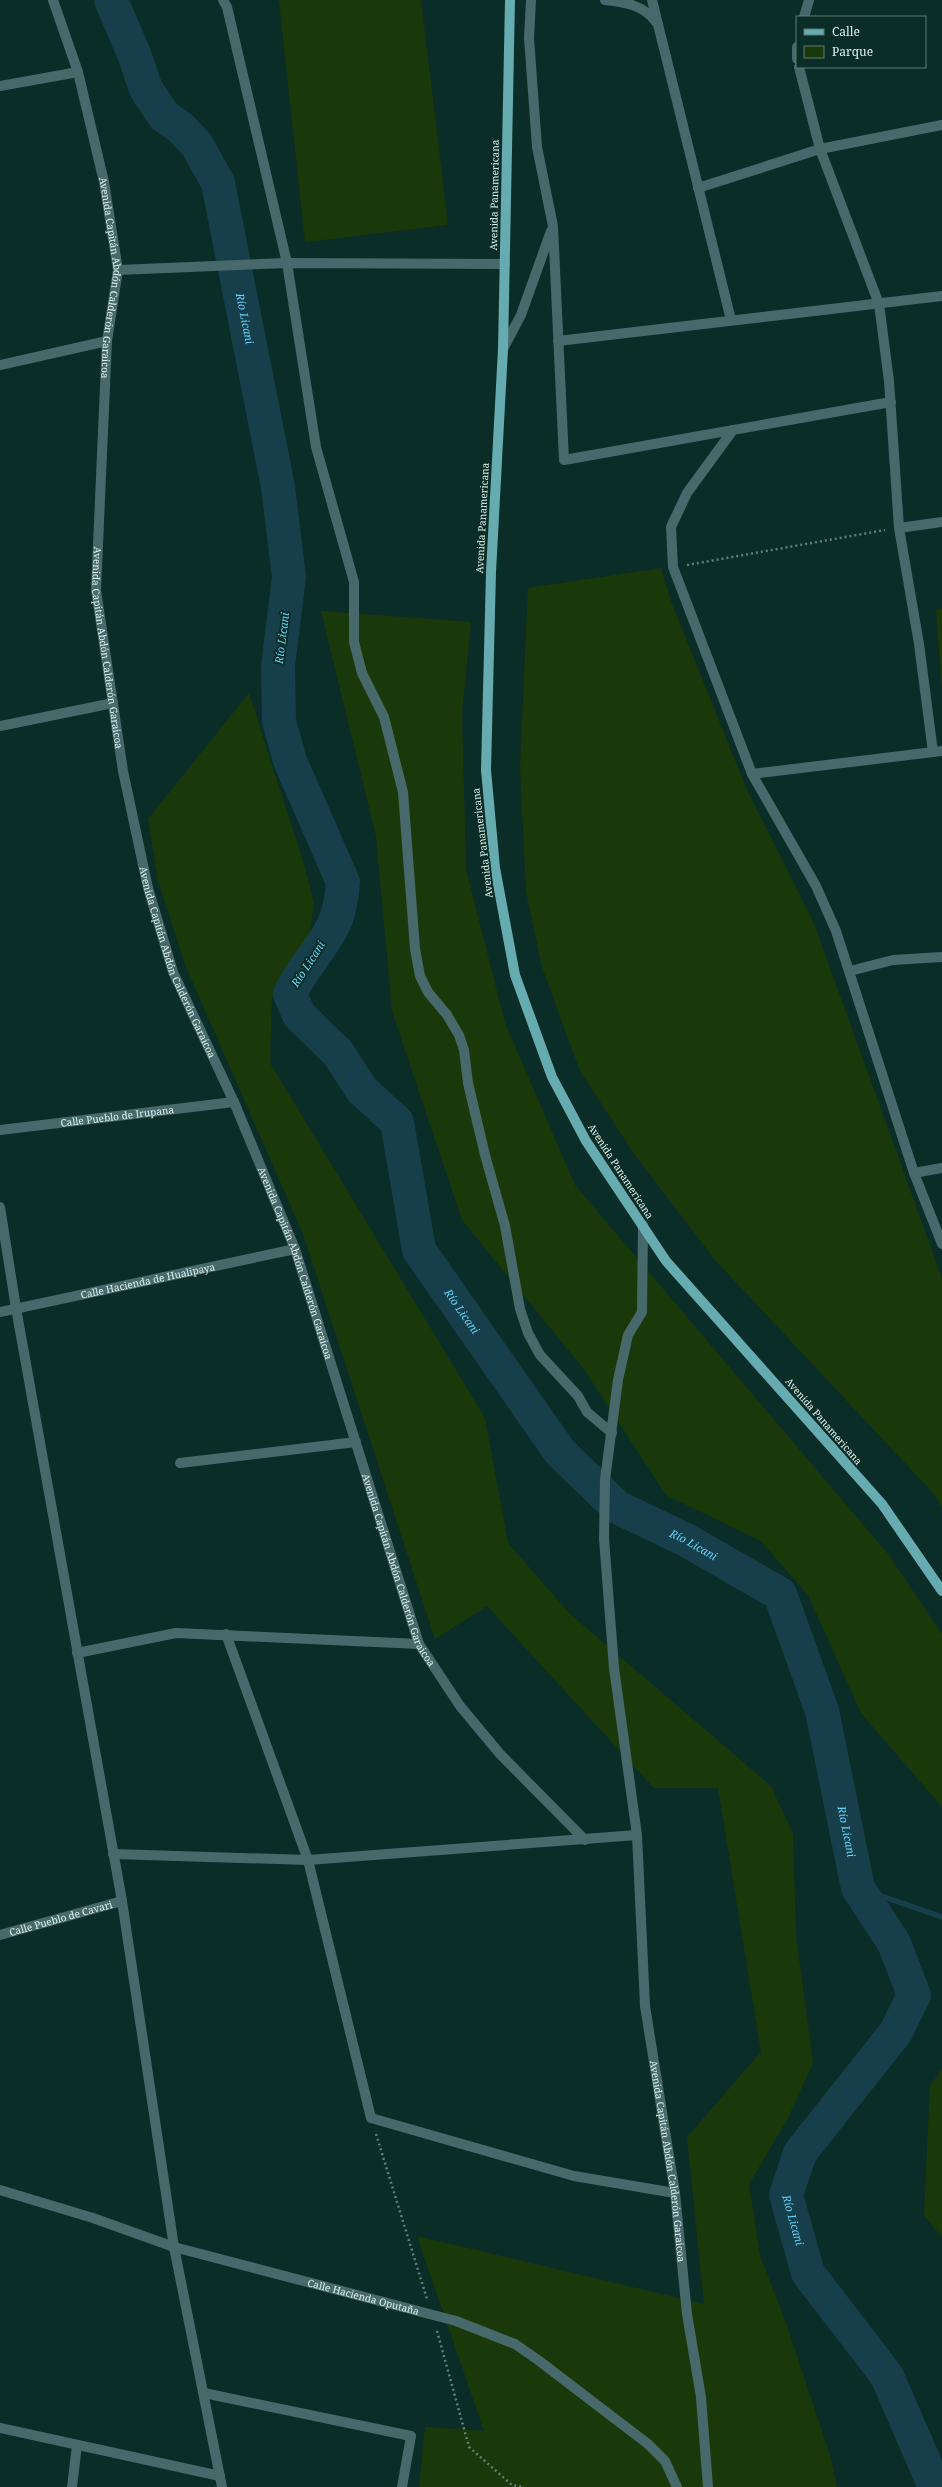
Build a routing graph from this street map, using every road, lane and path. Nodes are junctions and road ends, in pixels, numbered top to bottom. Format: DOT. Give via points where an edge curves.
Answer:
graph roads {
  1 [pos="52,0"];
  2 [pos="223,0"];
  3 [pos="510,0"];
  4 [pos="531,0"];
  5 [pos="605,0"];
  6 [pos="652,0"];
  7 [pos="809,0"];
  8 [pos="804,16"];
  9 [pos="658,24"];
  10 [pos="799,68"];
  11 [pos="78,72"];
  12 [pos="0,86"];
  13 [pos="942,125"];
  14 [pos="820,149"];
  15 [pos="698,188"];
  16 [pos="553,226"];
  17 [pos="288,263"];
  18 [pos="505,264"];
  19 [pos="118,270"];
  20 [pos="942,296"];
  21 [pos="879,304"];
  22 [pos="731,320"];
  23 [pos="107,341"];
  24 [pos="558,341"];
  25 [pos="503,349"];
  26 [pos="0,365"];
  27 [pos="891,402"];
  28 [pos="733,430"];
  29 [pos="942,522"];
  30 [pos="899,528"];
  31 [pos="673,567"];
  32 [pos="113,703"];
  33 [pos="0,726"];
  34 [pos="937,752"];
  35 [pos="752,774"];
  36 [pos="942,957"];
  37 [pos="850,971"];
  38 [pos="234,1102"];
  39 [pos="0,1130"];
  40 [pos="942,1168"];
  41 [pos="914,1173"];
  42 [pos="0,1207"];
  43 [pos="643,1225"];
  44 [pos="942,1244"];
  45 [pos="295,1250"];
  46 [pos="16,1308"];
  47 [pos="0,1312"];
  48 [pos="612,1433"];
  49 [pos="356,1442"];
  50 [pos="180,1463"];
  51 [pos="942,1591"];
  52 [pos="226,1634"];
  53 [pos="419,1644"];
  54 [pos="77,1653"];
  55 [pos="637,1835"];
  56 [pos="584,1840"];
  57 [pos="113,1854"];
  58 [pos="308,1860"];
  59 [pos="122,1901"];
  60 [pos="0,1935"];
  61 [pos="0,2190"];
  62 [pos="675,2193"];
  63 [pos="174,2247"];
  64 [pos="204,2393"];
  65 [pos="0,2428"];
  66 [pos="77,2445"];
  67 [pos="220,2476"];
  68 [pos="72,2487"];
  69 [pos="222,2487"];
  70 [pos="402,2487"];
  71 [pos="677,2487"];
  72 [pos="708,2487"];
  1 -- 11 [label="street, Avenida Capitán Abdón Calderón Garaicoa"];
  2 -- 17 [label="street" via="227,7"];
  3 -- 18 [label="main road, Avenida Panamericana"];
  4 -- 16 [label="street" via="529,38 537,147"];
  5 -- 9 [label="street" via="639,7 651,15"];
  6 -- 9 [label="street"];
  7 -- 8 [label="street"];
  9 -- 15 [label="street"];
  10 -- 14 [label="street"];
  11 -- 12 [label="street"];
  11 -- 19 [label="street, Avenida Capitán Abdón Calderón Garaicoa" via="104,182"];
  13 -- 14 [label="street"];
  14 -- 15 [label="street"];
  14 -- 21 [label="street"];
  15 -- 22 [label="street"];
  16 -- 24 [label="street"];
  16 -- 25 [label="street" via="521,315"];
  17 -- 18 [label="street"];
  17 -- 19 [label="street"];
  17 -- 48 [label="street" via="316,447 354,582 354,642 362,673 384,717 403,792 415,949 420,976 428,992 459,1035 464,1050 485,1155 505,1226 520,1308 528,1333 540,1355 578,1396 587,1412"];
  18 -- 25 [label="main road, Avenida Panamericana"];
  19 -- 23 [label="street, Avenida Capitán Abdón Calderón Garaicoa"];
  20 -- 21 [label="street"];
  21 -- 22 [label="street"];
  21 -- 27 [label="street"];
  22 -- 24 [label="street"];
  23 -- 26 [label="street"];
  23 -- 32 [label="street, Avenida Capitán Abdón Calderón Garaicoa" via="96,590"];
  24 -- 28 [label="street" via="564,460"];
  25 -- 43 [label="main road, Avenida Panamericana" via="491,572 486,770 495,868 514,975 552,1077 586,1141"];
  27 -- 28 [label="street"];
  27 -- 30 [label="street"];
  28 -- 31 [label="street" via="686,493 670,527"];
  29 -- 30 [label="street"];
  30 -- 31 [label="path"];
  30 -- 34 [label="street"];
  31 -- 35 [label="street"];
  32 -- 33 [label="street"];
  32 -- 38 [label="street, Avenida Capitán Abdón Calderón Garaicoa" via="123,771 148,888 173,972"];
  34 -- 35 [label="street"];
  35 -- 37 [label="street" via="816,886"];
  36 -- 37 [label="street" via="893,960"];
  37 -- 41 [label="street"];
  38 -- 39 [label="street, Calle Pueblo de Irupana"];
  38 -- 45 [label="street, Avenida Capitán Abdón Calderón Garaicoa"];
  40 -- 41 [label="street"];
  41 -- 44 [label="street"];
  42 -- 46 [label="street"];
  43 -- 48 [label="street, Avenida Capitán Abdón Calderón Garaicoa" via="642,1312 628,1335 618,1380"];
  43 -- 51 [label="main road, Avenida Panamericana" via="666,1261 882,1504"];
  45 -- 46 [label="street, Calle Hacienda de Hualipaya"];
  45 -- 49 [label="street, Avenida Capitán Abdón Calderón Garaicoa"];
  46 -- 47 [label="street, Calle Hacienda de Hualipaya"];
  46 -- 54 [label="street"];
  48 -- 55 [label="street, Avenida Capitán Abdón Calderón Garaicoa" via="604,1494 604,1539 614,1668"];
  49 -- 50 [label="street"];
  49 -- 53 [label="street, Avenida Capitán Abdón Calderón Garaicoa"];
  52 -- 53 [label="street"];
  52 -- 54 [label="street" via="176,1633"];
  52 -- 58 [label="street"];
  53 -- 56 [label="street, Avenida Capitán Abdón Calderón Garaicoa" via="460,1706 500,1754"];
  54 -- 57 [label="street"];
  55 -- 56 [label="street"];
  55 -- 62 [label="street, Avenida Capitán Abdón Calderón Garaicoa" via="645,2006"];
  56 -- 58 [label="street"];
  57 -- 58 [label="street"];
  57 -- 59 [label="street"];
  58 -- 62 [label="street" via="371,2118 574,2176"];
  59 -- 60 [label="street, Calle Pueblo de Cavari"];
  59 -- 63 [label="street"];
  61 -- 63 [label="street, Calle Hacienda Oputaña" via="93,2218"];
  62 -- 72 [label="street, Avenida Capitán Abdón Calderón Garaicoa" via="687,2314 702,2397"];
  63 -- 64 [label="street"];
  63 -- 71 [label="street, Calle Hacienda Oputaña" via="456,2321 515,2344 648,2444 665,2462"];
  64 -- 67 [label="street"];
  64 -- 70 [label="street" via="411,2436"];
  65 -- 66 [label="street"];
  66 -- 67 [label="street"];
  66 -- 68 [label="street"];
  67 -- 69 [label="street"];
}
